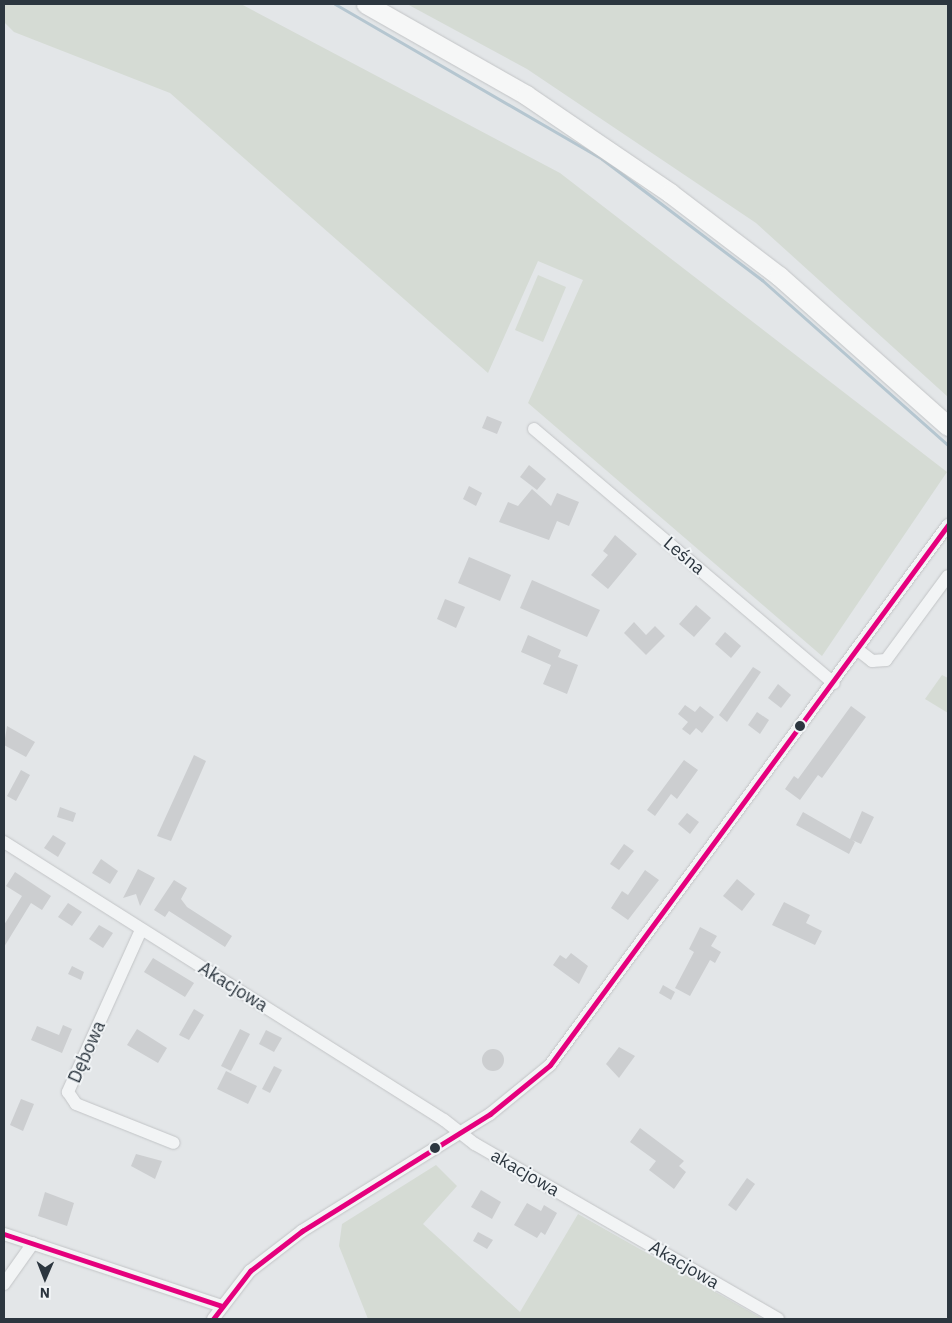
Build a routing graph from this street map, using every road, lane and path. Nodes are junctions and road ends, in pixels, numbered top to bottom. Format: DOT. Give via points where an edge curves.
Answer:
graph roads {
  1 [pos="366,4"];
  2 [pos="948,426"];
  3 [pos="534,429"];
  4 [pos="948,525"];
  5 [pos="948,576"];
  6 [pos="858,650"];
  7 [pos="834,683"];
  8 [pos="4,842"];
  9 [pos="141,930"];
  10 [pos="461,1132"];
  11 [pos="174,1144"];
  12 [pos="590,1211"];
  13 [pos="4,1234"];
  14 [pos="33,1243"];
  15 [pos="4,1284"];
  16 [pos="222,1306"];
  17 [pos="213,1319"];
  18 [pos="778,1319"];
  1 -- 2 [label="highway" via="526,95 670,192 787,282"];
  3 -- 7 [label="street, Leśna"];
  4 -- 6 [label="street"];
  5 -- 6 [label="street" via="886,660 872,661"];
  6 -- 7 [label="street"];
  7 -- 10 [label="street" via="550,1065 510,1100"];
  8 -- 9 [label="street, Akacjowa"];
  9 -- 10 [label="street, Akacjowa"];
  9 -- 11 [label="street, Dębowa" via="68,1092 76,1104"];
  10 -- 12 [label="street, akacjowa"];
  10 -- 16 [label="street" via="302,1231 250,1271"];
  12 -- 18 [label="street, Akacjowa"];
  13 -- 14 [label="street"];
  14 -- 15 [label="street"];
  14 -- 16 [label="street"];
  16 -- 17 [label="street"];
}
